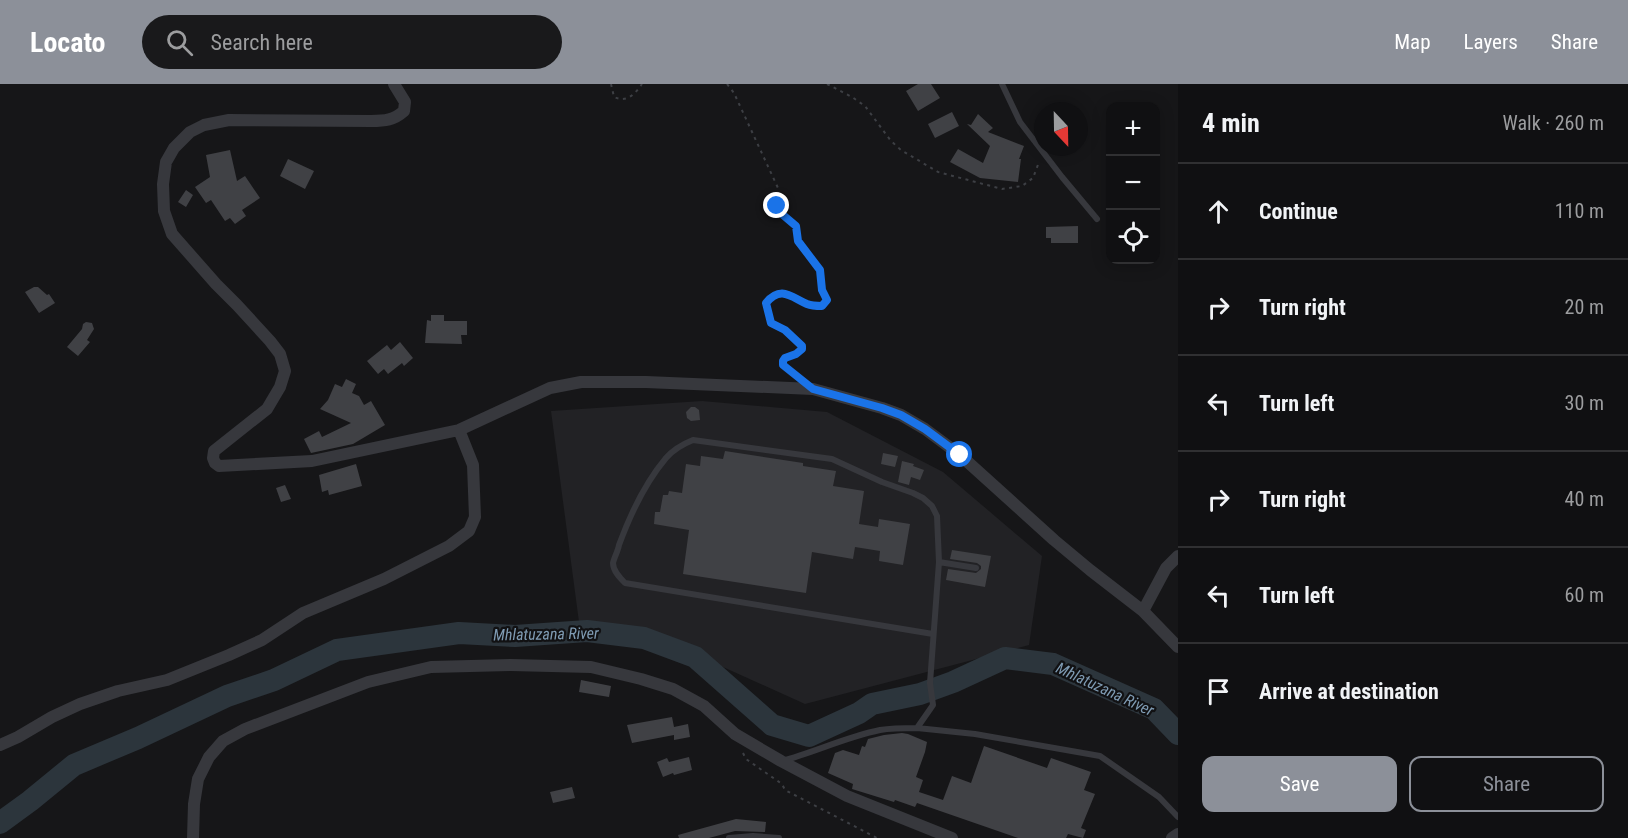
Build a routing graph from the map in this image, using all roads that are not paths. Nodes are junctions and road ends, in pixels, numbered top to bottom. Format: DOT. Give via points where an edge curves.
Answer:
graph roads {
  1 [pos="394,84"];
  2 [pos="1002,84"];
  3 [pos="1096,219"];
  4 [pos="459,430"];
  5 [pos="1178,556"];
  6 [pos="939,562"];
  7 [pos="976,568"];
  8 [pos="1143,611"];
  9 [pos="933,634"];
  10 [pos="1178,647"];
  11 [pos="917,728"];
  12 [pos="0,745"];
  13 [pos="781,761"];
  14 [pos="1178,817"];
  15 [pos="1178,834"];
  16 [pos="193,838"];
  17 [pos="729,838"];
  18 [pos="779,838"];
  19 [pos="951,838"];
  20 [pos="1172,838"];
  1 -- 4 [label="street" via="405,102 404,111 390,120 229,120 190,132 166,162 164,211 172,234 270,341 285,370 267,409 214,451 213,458 219,466 312,461"];
  2 -- 3 [label="lane" via="1020,122"];
  4 -- 8 [label="street" via="550,388 581,382 813,389 882,408 925,429"];
  4 -- 12 [label="street" via="473,465 475,517 470,531 449,546 303,613 262,640 229,655 167,680 80,704"];
  5 -- 8 [label="street" via="1166,567"];
  6 -- 7 [label="lane"];
  6 -- 9 [label="lane"];
  6 -- 9 [label="lane" via="937,516 932,506 913,493 832,459 693,440 666,458 638,500 613,564 625,583"];
  8 -- 10 [label="street"];
  9 -- 11 [label="lane" via="933,705"];
  11 -- 13 [label="lane" via="872,732"];
  11 -- 14 [label="lane" via="1100,756 1159,797"];
  13 -- 16 [label="street" via="735,734 704,706 673,689 641,679 591,667 431,666 368,682 223,741 198,779"];
  13 -- 19 [label="street" via="847,796"];
  15 -- 20 [label="street"];
  17 -- 18 [label="lane"];
}
